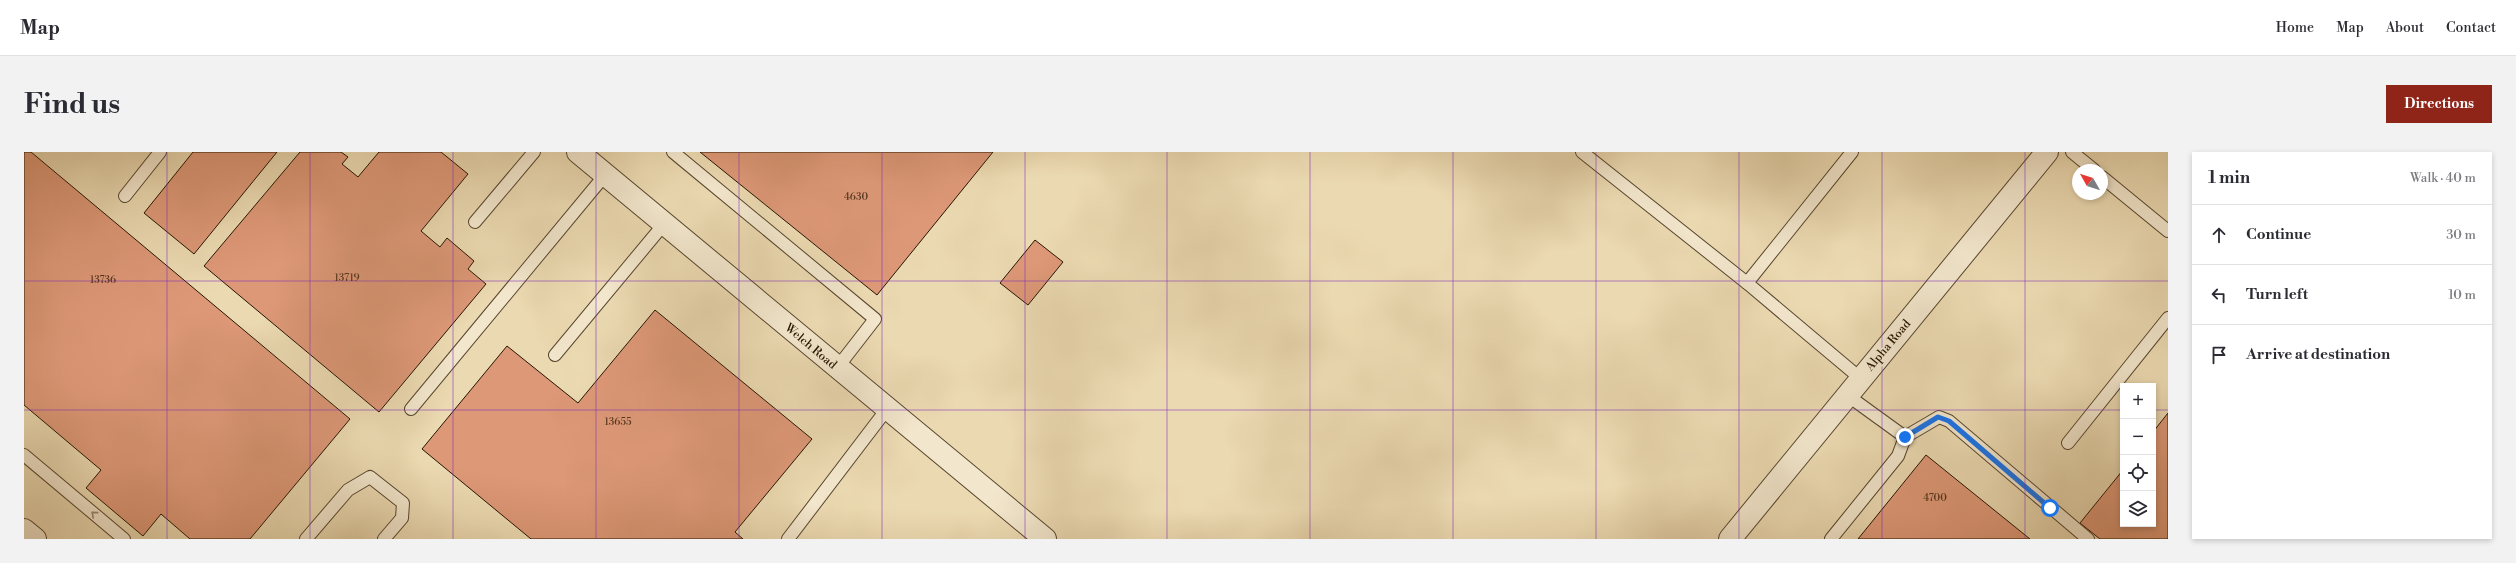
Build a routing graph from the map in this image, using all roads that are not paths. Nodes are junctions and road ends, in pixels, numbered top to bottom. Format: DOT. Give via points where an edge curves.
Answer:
graph roads {
  1 [pos="160,152"];
  2 [pos="534,152"];
  3 [pos="672,152"];
  4 [pos="1582,152"];
  5 [pos="1852,152"];
  6 [pos="2047,152"];
  7 [pos="2072,152"];
  8 [pos="582,153"];
  9 [pos="2087,164"];
  10 [pos="605,174"];
  11 [pos="2108,182"];
  12 [pos="125,196"];
  13 [pos="475,222"];
  14 [pos="664,224"];
  15 [pos="2168,231"];
  16 [pos="1747,283"];
  17 [pos="2168,318"];
  18 [pos="555,356"];
  19 [pos="837,368"];
  20 [pos="1854,386"];
  21 [pos="411,409"];
  22 [pos="887,409"];
  23 [pos="1905,437"];
  24 [pos="2068,443"];
  25 [pos="24,455"];
  26 [pos="24,530"];
  27 [pos="35,539"];
  28 [pos="124,539"];
  29 [pos="306,539"];
  30 [pos="384,539"];
  31 [pos="788,539"];
  32 [pos="1045,539"];
  33 [pos="1730,539"];
  34 [pos="1831,539"];
  35 [pos="2088,539"];
  1 -- 12 [label="lane"];
  2 -- 13 [label="lane"];
  3 -- 19 [label="lane" via="876,319"];
  4 -- 16 [label="lane"];
  5 -- 16 [label="lane"];
  6 -- 20 [label="street, Alpha Road"];
  7 -- 9 [label="lane"];
  8 -- 10 [label="street, Welch Road"];
  10 -- 14 [label="street, Welch Road"];
  10 -- 21 [label="lane"];
  11 -- 15 [label="lane"];
  14 -- 18 [label="lane"];
  14 -- 19 [label="street, Welch Road"];
  16 -- 20 [label="lane"];
  17 -- 24 [label="lane"];
  19 -- 22 [label="street, Welch Road"];
  20 -- 23 [label="lane"];
  20 -- 33 [label="street, Alpha Road"];
  22 -- 31 [label="lane"];
  22 -- 32 [label="street, Welch Road"];
  23 -- 34 [label="lane" via="1898,456"];
  23 -- 35 [label="lane" via="1938,417 1949,421"];
  28 -- 25 [label="lane, one-way"];
  26 -- 27 [label="street"];
  29 -- 30 [label="lane" via="348,490 370,477 403,503 402,518"];
}
